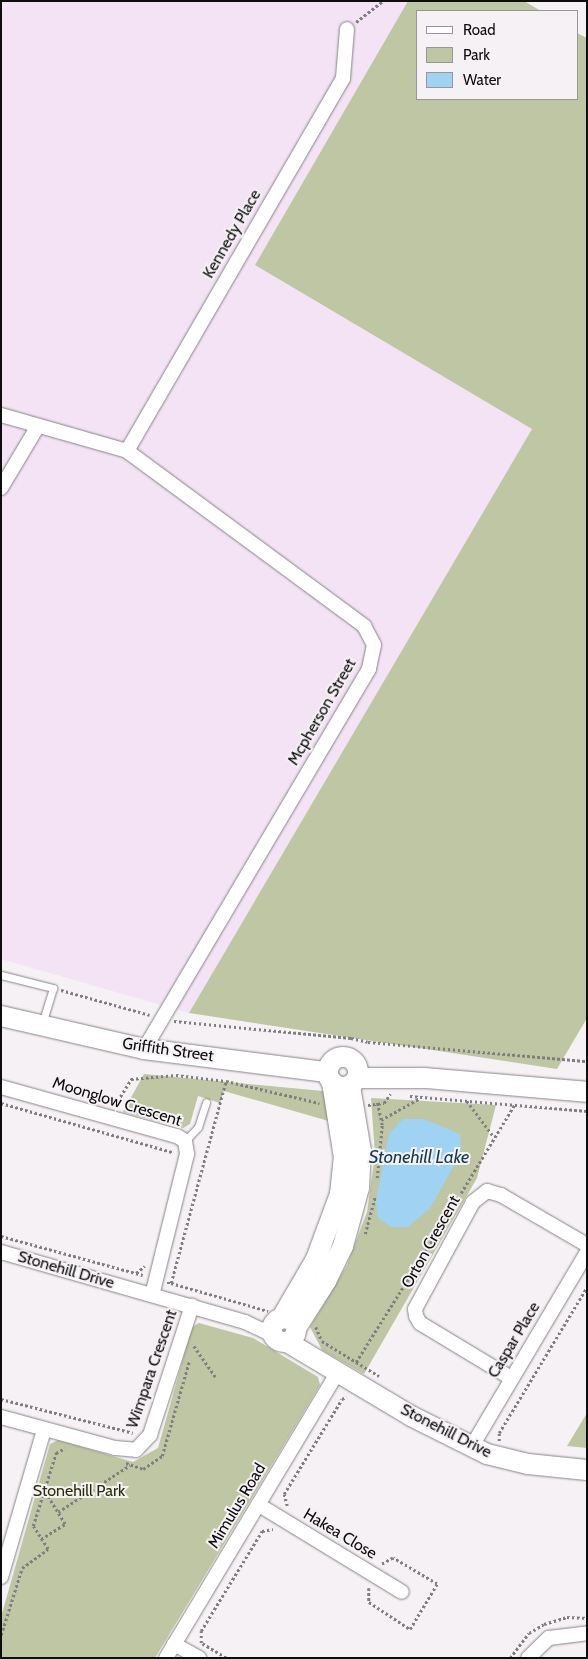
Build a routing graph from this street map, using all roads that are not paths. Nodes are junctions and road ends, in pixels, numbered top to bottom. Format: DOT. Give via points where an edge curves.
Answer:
graph roads {
  1 [pos="347,29"];
  2 [pos="1,416"];
  3 [pos="38,426"];
  4 [pos="127,451"];
  5 [pos="1,488"];
  6 [pos="1,974"];
  7 [pos="1,1016"];
  8 [pos="41,1026"];
  9 [pos="144,1049"];
  10 [pos="342,1074"];
  11 [pos="1,1087"];
  12 [pos="587,1092"];
  13 [pos="206,1102"];
  14 [pos="185,1142"];
  15 [pos="587,1245"];
  16 [pos="1,1252"];
  17 [pos="587,1252"];
  18 [pos="152,1295"];
  19 [pos="192,1306"];
  20 [pos="283,1327"];
  21 [pos="338,1372"];
  22 [pos="511,1378"];
  23 [pos="1,1417"];
  24 [pos="44,1430"];
  25 [pos="476,1439"];
  26 [pos="587,1470"];
  27 [pos="258,1505"];
  28 [pos="1,1577"];
  29 [pos="402,1592"];
  30 [pos="587,1633"];
  31 [pos="174,1644"];
  32 [pos="166,1658"];
  33 [pos="199,1658"];
  34 [pos="528,1658"];
  1 -- 4 [label="street, Kennedy Place" via="344,78"];
  2 -- 3 [label="street, Mcpherson Street"];
  3 -- 4 [label="street, Mcpherson Street"];
  3 -- 5 [label="street"];
  4 -- 9 [label="street, Mcpherson Street" via="364,626 374,645 369,669"];
  6 -- 8 [label="lane" via="53,988"];
  7 -- 8 [label="street, Griffith Street"];
  8 -- 9 [label="street, Griffith Street"];
  9 -- 10 [label="street, Griffith Street"];
  10 -- 12 [label="street, Griffith Street" via="423,1088"];
  10 -- 20 [label="street" via="346,1108 361,1151 359,1188 353,1215 343,1246 326,1280"];
  11 -- 14 [label="street, Moonglow Crescent" via="177,1136"];
  13 -- 14 [label="lane" via="198,1127"];
  14 -- 18 [label="street, Moonglow Crescent" via="187,1154"];
  15 -- 22 [label="street, Orton Crescent" via="492,1192 480,1193 473,1202 415,1309 416,1316 420,1323"];
  16 -- 18 [label="street, Stonehill Drive"];
  17 -- 22 [label="street, Caspar Place"];
  18 -- 19 [label="street, Stonehill Drive"];
  19 -- 20 [label="street, Stonehill Drive" via="245,1322"];
  19 -- 24 [label="street, Wimpara Crescent" via="150,1434 136,1450"];
  20 -- 21 [label="street, Stonehill Drive" via="317,1359"];
  21 -- 25 [label="street, Stonehill Drive" via="411,1416"];
  21 -- 27 [label="street, Mimulus Road"];
  22 -- 25 [label="street, Caspar Place"];
  23 -- 24 [label="street, Wimpara Crescent"];
  24 -- 28 [label="street"];
  25 -- 26 [label="street, Stonehill Drive" via="504,1460"];
  27 -- 29 [label="street, Hakea Close"];
  27 -- 31 [label="street, Mimulus Road"];
  30 -- 34 [label="street" via="549,1638"];
  31 -- 32 [label="street, Mimulus Road"];
  31 -- 33 [label="street"];
}
